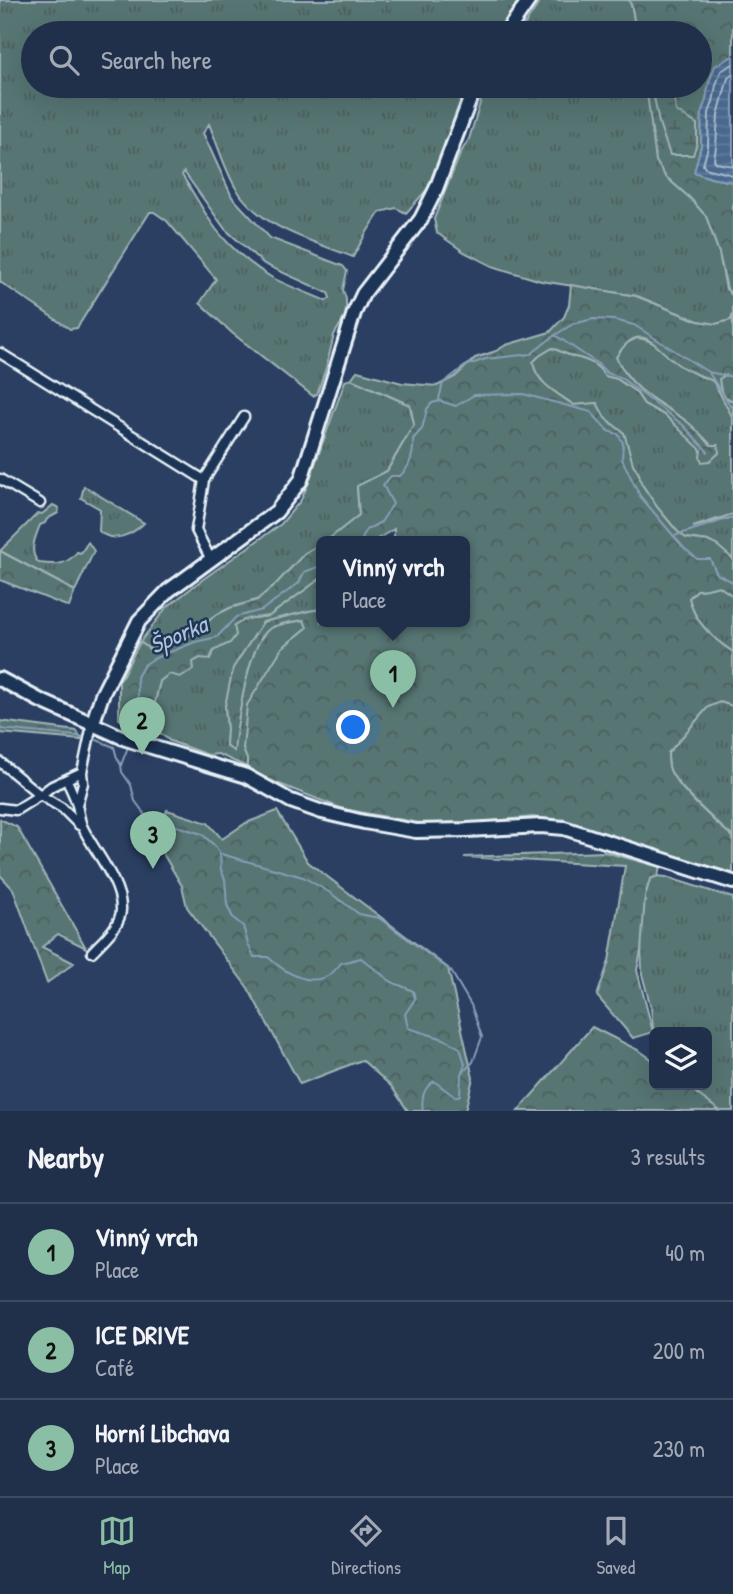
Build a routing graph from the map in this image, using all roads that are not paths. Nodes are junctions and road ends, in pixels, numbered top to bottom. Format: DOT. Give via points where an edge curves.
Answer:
graph roads {
  1 [pos="529,0"];
  2 [pos="514,21"];
  3 [pos="471,98"];
  4 [pos="0,353"];
  5 [pos="244,417"];
  6 [pos="0,479"];
  7 [pos="204,480"];
  8 [pos="40,503"];
  9 [pos="211,559"];
  10 [pos="0,679"];
  11 [pos="90,733"];
  12 [pos="0,762"];
  13 [pos="82,772"];
  14 [pos="67,780"];
  15 [pos="40,795"];
  16 [pos="77,805"];
  17 [pos="0,808"];
  18 [pos="84,829"];
  19 [pos="733,882"];
  20 [pos="92,952"];
  1 -- 2 [label="street"];
  3 -- 9 [label="street" via="421,219 363,294 354,313 301,480 276,512"];
  4 -- 7 [label="street"];
  5 -- 7 [label="street"];
  6 -- 8 [label="street"];
  7 -- 9 [label="street" via="196,530"];
  9 -- 11 [label="street" via="168,591 139,621 102,695"];
  10 -- 11 [label="street"];
  11 -- 13 [label="street"];
  11 -- 19 [label="street" via="246,776 291,801 343,817 416,831 564,828"];
  12 -- 15 [label="street"];
  13 -- 14 [label="street"];
  13 -- 16 [label="street"];
  14 -- 15 [label="street"];
  14 -- 16 [label="street"];
  15 -- 17 [label="street" via="16,810"];
  15 -- 18 [label="street"];
  16 -- 18 [label="street"];
  18 -- 20 [label="street" via="106,866 122,909 116,924"];
}
